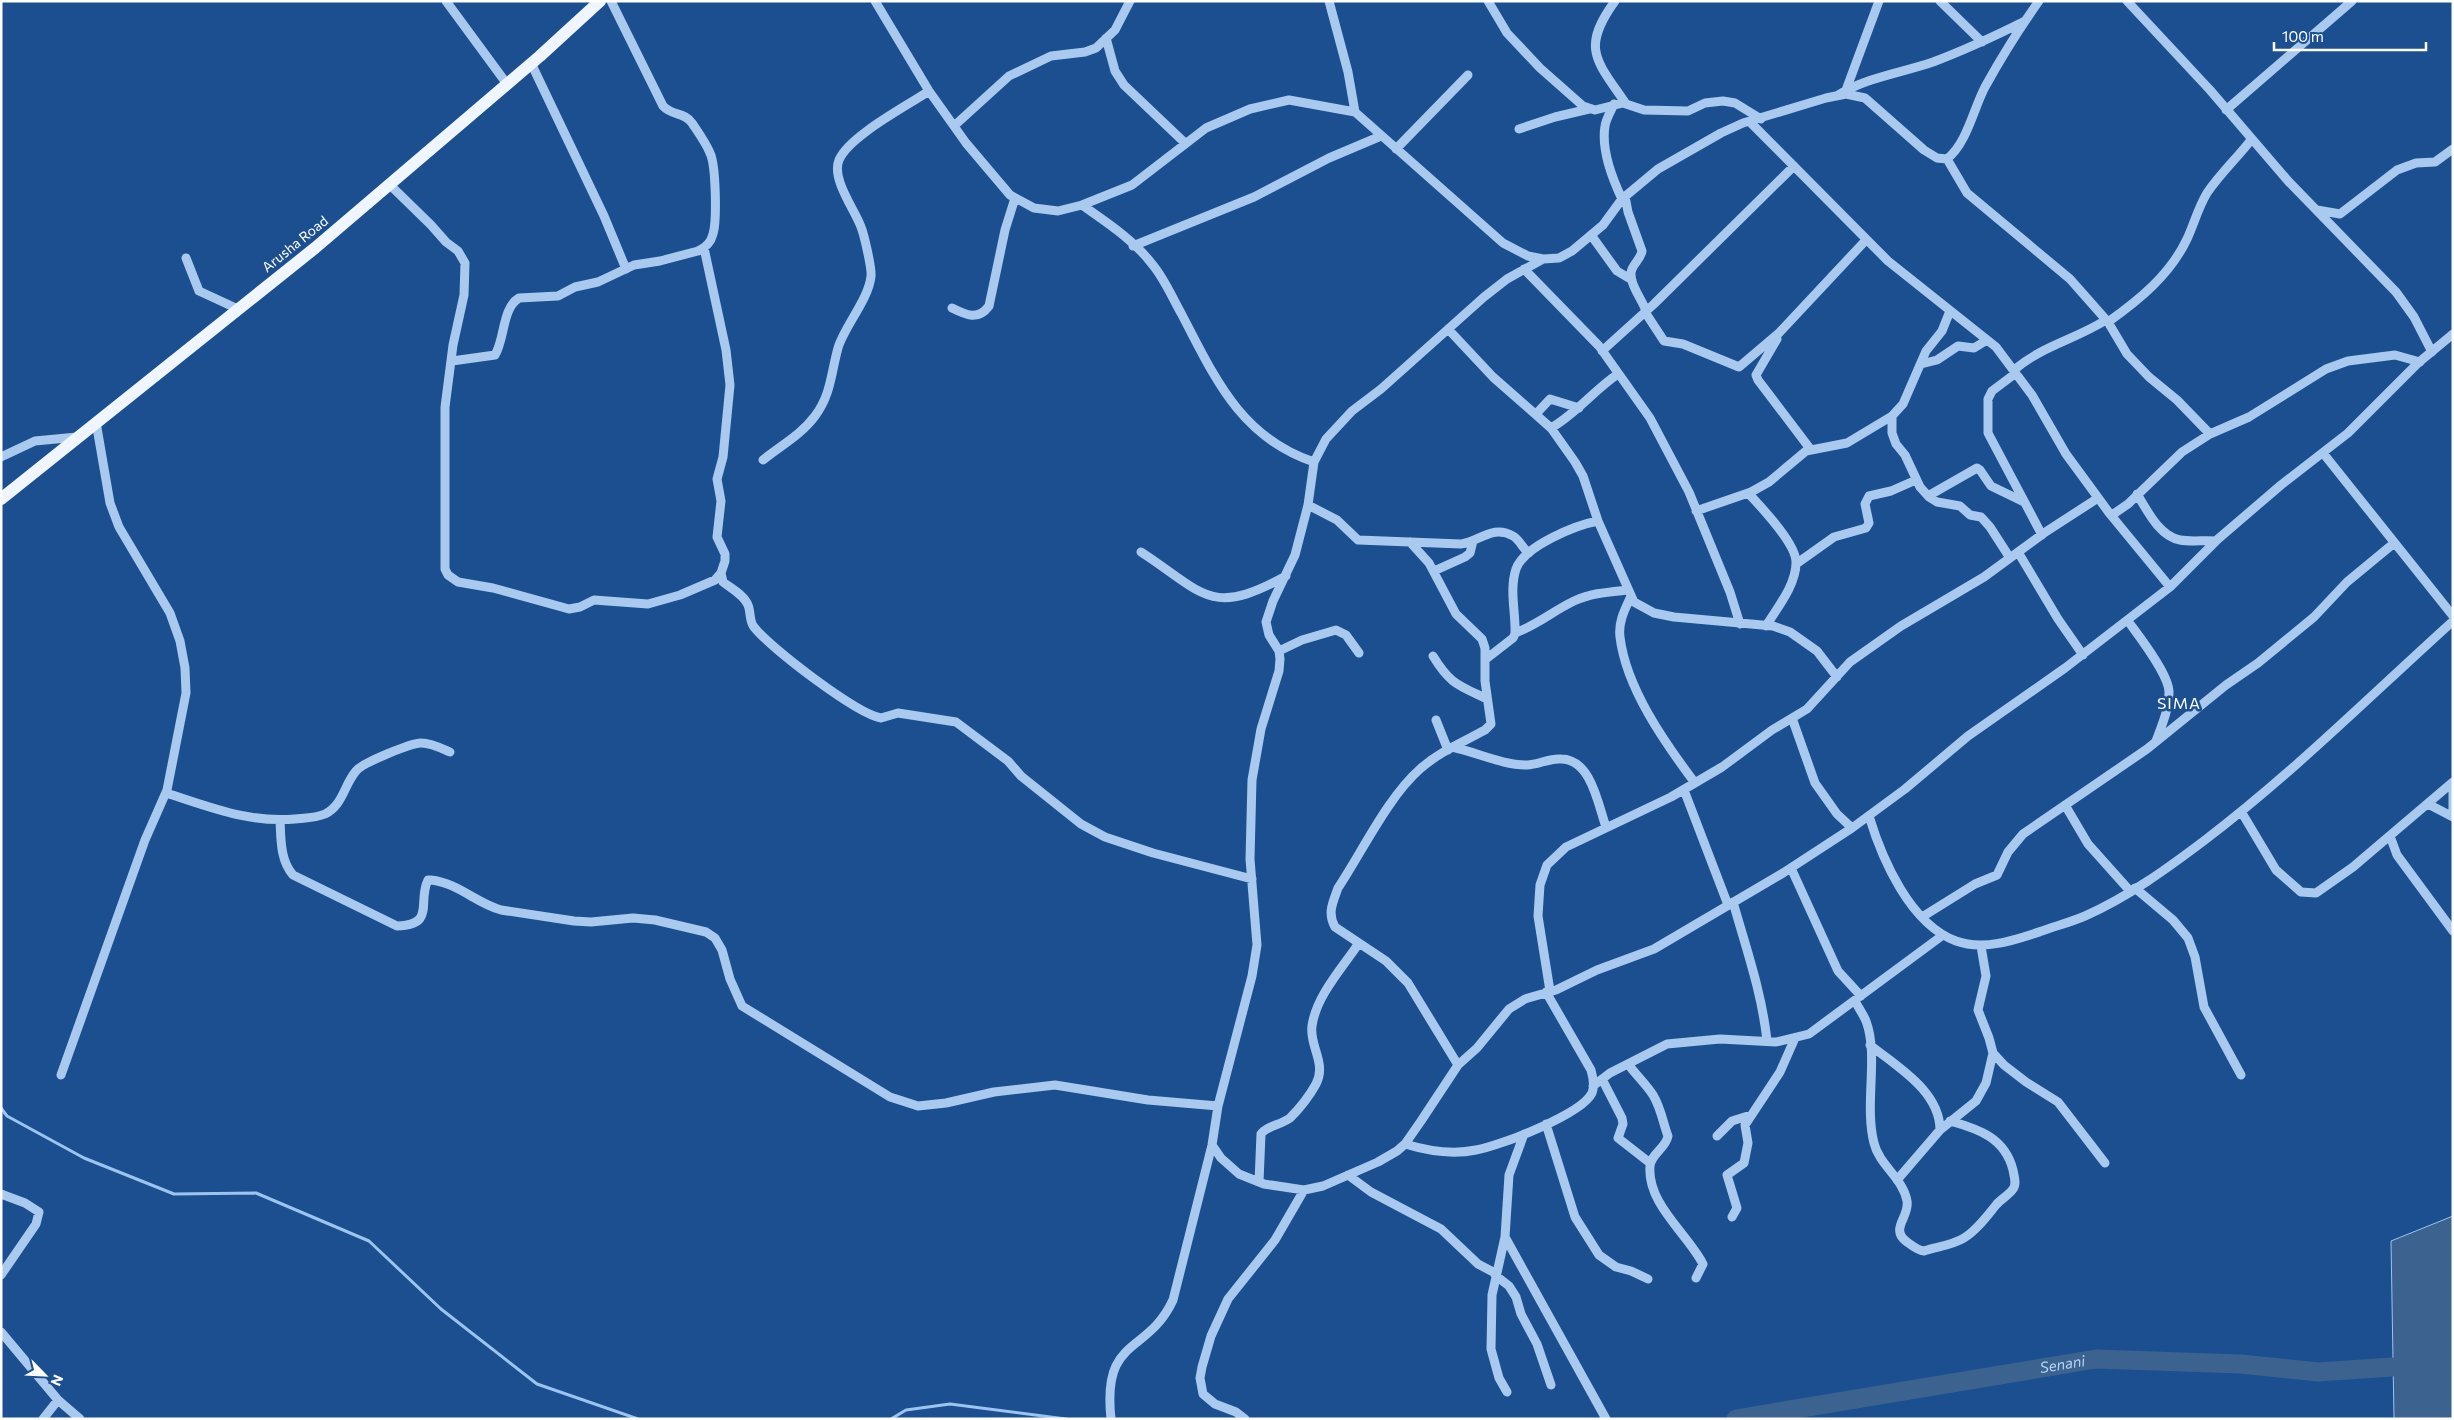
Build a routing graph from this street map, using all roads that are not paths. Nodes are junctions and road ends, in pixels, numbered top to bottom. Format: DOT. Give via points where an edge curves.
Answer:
graph roads {
  1 [pos="446,1"];
  2 [pos="600,1"];
  3 [pos="611,1"];
  4 [pos="875,1"];
  5 [pos="1130,1"];
  6 [pos="1330,1"];
  7 [pos="1488,1"];
  8 [pos="1615,1"];
  9 [pos="1879,1"];
  10 [pos="1940,1"];
  11 [pos="2039,1"];
  12 [pos="2127,1"];
  13 [pos="2352,1"];
  14 [pos="2025,21"];
  15 [pos="1106,38"];
  16 [pos="1982,42"];
  17 [pos="531,63"];
  18 [pos="1468,75"];
  19 [pos="507,84"];
  20 [pos="1846,90"];
  21 [pos="929,91"];
  22 [pos="1836,96"];
  23 [pos="1614,104"];
  24 [pos="1626,104"];
  25 [pos="1589,109"];
  26 [pos="2226,110"];
  27 [pos="1355,112"];
  28 [pos="1761,119"];
  29 [pos="1750,122"];
  30 [pos="954,126"];
  31 [pos="1519,129"];
  32 [pos="1381,136"];
  33 [pos="2251,140"];
  34 [pos="1185,143"];
  35 [pos="1396,149"];
  36 [pos="2453,149"];
  37 [pos="1947,159"];
  38 [pos="1794,166"];
  39 [pos="389,184"];
  40 [pos="1016,198"];
  41 [pos="1623,198"];
  42 [pos="1082,205"];
  43 [pos="2314,209"];
  44 [pos="1591,235"];
  45 [pos="1866,240"];
  46 [pos="1133,246"];
  47 [pos="704,248"];
  48 [pos="186,258"];
  49 [pos="1542,259"];
  50 [pos="626,269"];
  51 [pos="1524,269"];
  52 [pos="1632,280"];
  53 [pos="952,308"];
  54 [pos="238,309"];
  55 [pos="1950,311"];
  56 [pos="1646,312"];
  57 [pos="2107,321"];
  58 [pos="1448,329"];
  59 [pos="1780,332"];
  60 [pos="2453,334"];
  61 [pos="1987,340"];
  62 [pos="1602,351"];
  63 [pos="2432,352"];
  64 [pos="452,361"];
  65 [pos="2420,362"];
  66 [pos="1921,364"];
  67 [pos="2015,372"];
  68 [pos="1618,374"];
  69 [pos="1579,408"];
  70 [pos="1536,414"];
  71 [pos="1892,416"];
  72 [pos="96,422"];
  73 [pos="1552,428"];
  74 [pos="2210,434"];
  75 [pos="77,437"];
  76 [pos="1811,450"];
  77 [pos="2322,453"];
  78 [pos="1,457"];
  79 [pos="763,460"];
  80 [pos="1314,462"];
  81 [pos="1916,480"];
  82 [pos="1748,493"];
  83 [pos="2137,494"];
  84 [pos="1928,496"];
  85 [pos="2098,498"];
  86 [pos="1,499"];
  87 [pos="2024,502"];
  88 [pos="1308,505"];
  89 [pos="1696,511"];
  90 [pos="2112,515"];
  91 [pos="1598,521"];
  92 [pos="2042,535"];
  93 [pos="1473,541"];
  94 [pos="2216,541"];
  95 [pos="1410,542"];
  96 [pos="2393,544"];
  97 [pos="1141,552"];
  98 [pos="2018,552"];
  99 [pos="1529,553"];
  100 [pos="2010,558"];
  101 [pos="1796,564"];
  102 [pos="1434,571"];
  103 [pos="721,573"];
  104 [pos="1286,575"];
  105 [pos="2170,587"];
  106 [pos="1629,593"];
  107 [pos="2453,616"];
  108 [pos="2128,621"];
  109 [pos="2453,621"];
  110 [pos="1740,624"];
  111 [pos="1766,626"];
  112 [pos="1515,632"];
  113 [pos="1279,652"];
  114 [pos="1359,653"];
  115 [pos="2083,655"];
  116 [pos="1433,656"];
  117 [pos="1486,659"];
  118 [pos="1837,676"];
  119 [pos="1487,699"];
  120 [pos="1792,718"];
  121 [pos="1436,720"];
  122 [pos="2156,741"];
  123 [pos="1450,748"];
  124 [pos="450,752"];
  125 [pos="2453,782"];
  126 [pos="1695,783"];
  127 [pos="2453,787"];
  128 [pos="1684,790"];
  129 [pos="166,793"];
  130 [pos="2428,804"];
  131 [pos="2065,805"];
  132 [pos="2453,810"];
  133 [pos="2242,812"];
  134 [pos="1869,816"];
  135 [pos="2453,817"];
  136 [pos="280,820"];
  137 [pos="1606,827"];
  138 [pos="1852,828"];
  139 [pos="2390,836"];
  140 [pos="1791,868"];
  141 [pos="1252,879"];
  142 [pos="2132,890"];
  143 [pos="1730,903"];
  144 [pos="1922,917"];
  145 [pos="2453,932"];
  146 [pos="1944,935"];
  147 [pos="1359,943"];
  148 [pos="1981,946"];
  149 [pos="1548,992"];
  150 [pos="1858,998"];
  151 [pos="1795,1038"];
  152 [pos="1767,1041"];
  153 [pos="1870,1045"];
  154 [pos="1993,1053"];
  155 [pos="1628,1064"];
  156 [pos="1458,1065"];
  157 [pos="61,1075"];
  158 [pos="2241,1075"];
  159 [pos="1602,1080"];
  160 [pos="1593,1086"];
  161 [pos="1218,1106"];
  162 [pos="1751,1115"];
  163 [pos="1950,1121"];
  164 [pos="1546,1124"];
  165 [pos="1940,1130"];
  166 [pos="1524,1134"];
  167 [pos="1716,1136"];
  168 [pos="1405,1144"];
  169 [pos="1212,1145"];
  170 [pos="1650,1163"];
  171 [pos="2105,1163"];
  172 [pos="1348,1175"];
  173 [pos="1897,1180"];
  174 [pos="1259,1182"];
  175 [pos="1304,1190"];
  176 [pos="1,1194"];
  177 [pos="1732,1218"];
  178 [pos="1505,1237"];
  179 [pos="1495,1274"];
  180 [pos="1,1275"];
  181 [pos="1696,1278"];
  182 [pos="1648,1279"];
  183 [pos="1,1332"];
  184 [pos="1551,1385"];
  185 [pos="1507,1392"];
  186 [pos="58,1400"];
  187 [pos="43,1419"];
  188 [pos="80,1419"];
  189 [pos="1110,1419"];
  190 [pos="1245,1419"];
  191 [pos="1606,1419"];
  1 -- 19 [label="street"];
  2 -- 17 [label="main road, Arusha Road"];
  3 -- 47 [label="street" via="663,106 668,112 683,115 691,121 710,153 715,172 714,234"];
  4 -- 21 [label="street"];
  5 -- 15 [label="street" via="1115,30"];
  6 -- 27 [label="street"];
  7 -- 25 [label="street" via="1507,33 1575,101"];
  8 -- 24 [label="street" via="1600,22 1596,48 1600,66"];
  9 -- 20 [label="street"];
  10 -- 16 [label="street"];
  11 -- 14 [label="street"];
  12 -- 26 [label="street"];
  13 -- 26 [label="street"];
  14 -- 16 [label="street"];
  14 -- 37 [label="street" via="1984,90 1953,155"];
  15 -- 30 [label="street" via="1096,48 1051,56 1009,76"];
  15 -- 34 [label="street" via="1115,71 1124,85"];
  16 -- 20 [label="street"];
  17 -- 19 [label="main road, Arusha Road"];
  17 -- 50 [label="street"];
  18 -- 35 [label="street"];
  19 -- 39 [label="main road, Arusha Road"];
  20 -- 22 [label="street"];
  21 -- 30 [label="street"];
  21 -- 79 [label="street" via="867,132 848,148 839,161 838,175 861,228 871,276 838,347 832,381 823,404 807,427"];
  22 -- 28 [label="street"];
  22 -- 37 [label="street" via="1846,94 1865,98 1924,150 1937,158"];
  23 -- 24 [label="street"];
  23 -- 25 [label="street"];
  23 -- 41 [label="street" via="1605,125 1605,145"];
  24 -- 28 [label="street" via="1644,110 1688,111 1705,103 1723,101 1735,103"];
  25 -- 31 [label="street" via="1555,116"];
  26 -- 33 [label="street"];
  27 -- 32 [label="street"];
  27 -- 34 [label="street" via="1289,100 1271,103 1206,128"];
  28 -- 29 [label="street"];
  29 -- 38 [label="street"];
  29 -- 41 [label="street" via="1721,133 1658,169"];
  30 -- 40 [label="street" via="992,176"];
  32 -- 35 [label="street"];
  32 -- 46 [label="street" via="1329,158 1254,197"];
  33 -- 43 [label="street"];
  33 -- 57 [label="street" via="2208,192 2186,240 2158,281 2140,299"];
  34 -- 42 [label="street" via="1132,185"];
  35 -- 49 [label="street" via="1503,243 1528,256"];
  36 -- 43 [label="street" via="2435,162 2416,163 2397,170 2340,214"];
  37 -- 57 [label="street" via="1967,193 2070,279"];
  38 -- 45 [label="street"];
  38 -- 56 [label="street"];
  39 -- 54 [label="main road, Arusha Road"];
  39 -- 64 [label="street" via="458,251 465,262 464,295"];
  40 -- 42 [label="street" via="1034,208 1058,211"];
  40 -- 53 [label="street" via="1005,230 989,306 977,316"];
  41 -- 44 [label="street" via="1603,225"];
  41 -- 52 [label="street" via="1642,251 1632,269"];
  42 -- 46 [label="street" via="1111,225"];
  43 -- 63 [label="street" via="2396,292 2414,317"];
  44 -- 49 [label="street" via="1559,258"];
  44 -- 52 [label="street" via="1617,271"];
  45 -- 55 [label="street"];
  45 -- 59 [label="street"];
  46 -- 80 [label="street" via="1152,263 1164,281 1224,392 1245,419 1272,443 1290,454"];
  47 -- 50 [label="street"];
  47 -- 103 [label="street" via="726,350 730,385 723,457 717,479 721,501 717,537 725,554"];
  48 -- 54 [label="street" via="199,291"];
  49 -- 51 [label="street"];
  50 -- 64 [label="street" via="558,296 519,298 508,313 496,356"];
  51 -- 58 [label="street" via="1484,297"];
  51 -- 62 [label="street"];
  52 -- 56 [label="street"];
  54 -- 72 [label="main road, Arusha Road"];
  55 -- 61 [label="street"];
  55 -- 66 [label="street" via="1942,331"];
  56 -- 59 [label="street" via="1664,341 1683,344 1739,368"];
  56 -- 62 [label="street"];
  57 -- 67 [label="street" via="2032,354"];
  57 -- 74 [label="street" via="2126,354"];
  58 -- 70 [label="street" via="1492,377"];
  58 -- 80 [label="street" via="1352,411 1326,439"];
  59 -- 76 [label="street" via="1756,375 1775,406"];
  60 -- 63 [label="street"];
  61 -- 66 [label="street" via="1974,348 1958,346 1937,360"];
  61 -- 67 [label="street"];
  62 -- 68 [label="street"];
  63 -- 65 [label="street"];
  64 -- 103 [label="street" via="445,407 445,563 448,575 458,582 493,588 568,609 594,600 648,604 680,595 715,580"];
  65 -- 74 [label="street" via="2394,355 2348,361 2326,369 2249,417"];
  65 -- 77 [label="street" via="2348,433"];
  66 -- 71 [label="street" via="1903,404"];
  67 -- 85 [label="street" via="2066,454"];
  67 -- 87 [label="street" via="1988,398 1987,423 1992,443"];
  68 -- 69 [label="street" via="1602,384"];
  68 -- 89 [label="street" via="1650,418"];
  69 -- 70 [label="street" via="1550,399"];
  69 -- 73 [label="street"];
  70 -- 73 [label="street"];
  71 -- 76 [label="street" via="1847,442"];
  71 -- 81 [label="street" via="1896,444 1905,455"];
  72 -- 75 [label="main road, Arusha Road"];
  72 -- 129 [label="street" via="110,503 119,527 170,613 186,668 186,693"];
  73 -- 91 [label="street" via="1583,476"];
  74 -- 83 [label="street" via="2182,452"];
  75 -- 78 [label="street" via="35,441"];
  75 -- 86 [label="main road, Arusha Road"];
  76 -- 82 [label="street" via="1797,456 1769,482"];
  77 -- 94 [label="street"];
  77 -- 96 [label="street"];
  80 -- 88 [label="street"];
  81 -- 84 [label="street"];
  81 -- 101 [label="street" via="1869,496 1865,504 1869,523 1866,528 1834,537"];
  82 -- 89 [label="street"];
  82 -- 101 [label="street" via="1790,546"];
  83 -- 90 [label="street"];
  83 -- 94 [label="street" via="2169,536 2182,540"];
  84 -- 87 [label="street" via="1977,468 1991,486"];
  84 -- 100 [label="street" via="1981,517"];
  85 -- 90 [label="street"];
  85 -- 92 [label="street"];
  87 -- 92 [label="street"];
  88 -- 95 [label="street" via="1336,520 1358,540"];
  88 -- 104 [label="street" via="1295,555"];
  89 -- 110 [label="street"];
  90 -- 105 [label="street"];
  91 -- 99 [label="street" via="1570,528"];
  91 -- 106 [label="street"];
  92 -- 98 [label="street"];
  93 -- 95 [label="street" via="1461,544"];
  93 -- 99 [label="street" via="1489,532 1504,532 1518,540"];
  93 -- 102 [label="street" via="1470,553"];
  94 -- 105 [label="street"];
  95 -- 102 [label="street"];
  96 -- 107 [label="street"];
  96 -- 122 [label="street" via="2347,582 2307,623"];
  97 -- 104 [label="street" via="1187,585 1209,596 1236,597 1257,592"];
  98 -- 100 [label="street"];
  98 -- 115 [label="street"];
  99 -- 112 [label="street" via="1516,569"];
  100 -- 118 [label="street" via="1901,626 1850,662"];
  101 -- 111 [label="street" via="1791,584"];
  102 -- 117 [label="street" via="1456,614 1482,639"];
  103 -- 141 [label="street" via="723,582 742,596 748,605 752,623 760,633 790,661 859,709 881,718 898,713 956,722 1008,761 1020,776 1081,824 1105,837 1153,854"];
  104 -- 113 [label="street" via="1266,622"];
  105 -- 108 [label="street"];
  106 -- 110 [label="street" via="1634,602 1654,613"];
  106 -- 112 [label="street" via="1588,595 1562,607 1538,624"];
  106 -- 126 [label="street" via="1620,635 1626,660 1638,694"];
  108 -- 115 [label="street"];
  108 -- 122 [label="street" via="2146,645 2170,690 2167,711"];
  109 -- 133 [label="street"];
  110 -- 111 [label="street"];
  111 -- 118 [label="street" via="1803,639"];
  112 -- 117 [label="street" via="1513,638"];
  113 -- 114 [label="street" via="1302,640 1336,630 1346,635"];
  113 -- 141 [label="street" via="1279,671 1261,729 1252,780"];
  115 -- 134 [label="street" via="1968,736"];
  116 -- 119 [label="street" via="1452,681"];
  117 -- 119 [label="street"];
  118 -- 120 [label="street" via="1807,709"];
  119 -- 123 [label="street" via="1491,724"];
  120 -- 126 [label="street"];
  120 -- 138 [label="street" via="1815,782 1837,814"];
  121 -- 123 [label="street"];
  122 -- 131 [label="street"];
  123 -- 137 [label="street" via="1528,765 1560,758 1573,760 1584,771"];
  123 -- 147 [label="street" via="1419,770 1398,794 1338,888 1331,905 1331,919 1335,927"];
  124 -- 136 [label="street" via="432,745 411,744 357,769 342,798 326,813"];
  125 -- 130 [label="street"];
  126 -- 128 [label="street"];
  127 -- 132 [label="street"];
  128 -- 137 [label="street"];
  128 -- 143 [label="street"];
  129 -- 136 [label="street" via="227,813"];
  129 -- 157 [label="street" via="145,840"];
  130 -- 135 [label="street"];
  130 -- 139 [label="street"];
  131 -- 142 [label="street" via="2088,844"];
  131 -- 144 [label="street" via="2023,834 2008,852 1997,875 1975,884"];
  133 -- 139 [label="street" via="2276,870 2292,886 2308,894 2329,885"];
  133 -- 142 [label="street"];
  134 -- 138 [label="street"];
  134 -- 144 [label="street" via="1888,866"];
  136 -- 161 [label="street" via="285,863 293,875 397,926 414,925 418,921 422,914 425,885 432,880 456,887 501,910 582,922 633,918 655,920 706,932 715,938 722,950 742,1006 904,1102 918,1106 946,1103 994,1092 1055,1085 1148,1100"];
  137 -- 149 [label="street" via="1566,847 1547,865 1540,885 1538,916"];
  138 -- 140 [label="street"];
  139 -- 145 [label="street" via="2397,855"];
  140 -- 143 [label="street"];
  140 -- 150 [label="street" via="1838,971"];
  141 -- 161 [label="street" via="1257,945"];
  142 -- 148 [label="street" via="2086,916 2021,938"];
  142 -- 158 [label="street" via="2174,920 2188,938 2195,957 2204,1007"];
  143 -- 149 [label="street" via="1654,949 1625,958"];
  143 -- 152 [label="street" via="1757,986"];
  144 -- 146 [label="street"];
  146 -- 148 [label="street"];
  146 -- 150 [label="street"];
  147 -- 156 [label="street" via="1386,961 1408,983"];
  147 -- 174 [label="street" via="1328,988 1314,1018 1312,1034 1320,1065 1316,1084 1290,1117 1261,1134"];
  148 -- 154 [label="street" via="1986,976 1978,1010"];
  149 -- 156 [label="street" via="1525,999 1509,1010"];
  149 -- 160 [label="street" via="1591,1070"];
  150 -- 151 [label="street" via="1809,1034"];
  150 -- 153 [label="street"];
  151 -- 152 [label="street"];
  151 -- 162 [label="street" via="1780,1072"];
  152 -- 155 [label="street" via="1720,1039 1674,1043"];
  153 -- 165 [label="street" via="1890,1059 1927,1096 1940,1118"];
  153 -- 173 [label="street" via="1873,1141 1878,1156"];
  154 -- 163 [label="street" via="1982,1093"];
  154 -- 171 [label="street" via="2026,1082 2058,1102"];
  155 -- 159 [label="street"];
  155 -- 170 [label="street" via="1652,1094 1668,1136"];
  156 -- 168 [label="street"];
  159 -- 160 [label="street"];
  159 -- 170 [label="street" via="1622,1118 1618,1138"];
  160 -- 164 [label="street" via="1583,1104"];
  161 -- 169 [label="street"];
  162 -- 167 [label="street" via="1732,1121"];
  162 -- 177 [label="street" via="1745,1125 1748,1143 1744,1162 1727,1175 1738,1208"];
  163 -- 165 [label="street"];
  163 -- 173 [label="street" via="1990,1135 2001,1146 2010,1159 2013,1188 1963,1239 1924,1251 1904,1240 1899,1232 1900,1222 1908,1209 1905,1192"];
  164 -- 166 [label="street"];
  164 -- 182 [label="street" via="1576,1217 1599,1254 1609,1264"];
  165 -- 173 [label="street"];
  166 -- 168 [label="street" via="1468,1151 1427,1151"];
  166 -- 178 [label="street" via="1510,1175"];
  168 -- 172 [label="street" via="1378,1162"];
  169 -- 174 [label="street" via="1233,1170"];
  169 -- 189 [label="street" via="1173,1300 1163,1319 1125,1352 1113,1368 1109,1388"];
  170 -- 181 [label="street" via="1656,1194 1703,1264"];
  172 -- 175 [label="street"];
  172 -- 179 [label="street" via="1371,1192 1441,1229 1478,1264"];
  174 -- 175 [label="street"];
  175 -- 190 [label="street" via="1276,1240 1228,1299 1211,1336 1202,1367 1203,1394"];
  176 -- 180 [label="street" via="39,1212 36,1224"];
  178 -- 179 [label="street"];
  178 -- 191 [label="street"];
  179 -- 184 [label="street" via="1516,1297"];
  179 -- 185 [label="street" via="1491,1348 1499,1378"];
  183 -- 186 [label="street"];
  186 -- 187 [label="street"];
  186 -- 188 [label="street"];
}
